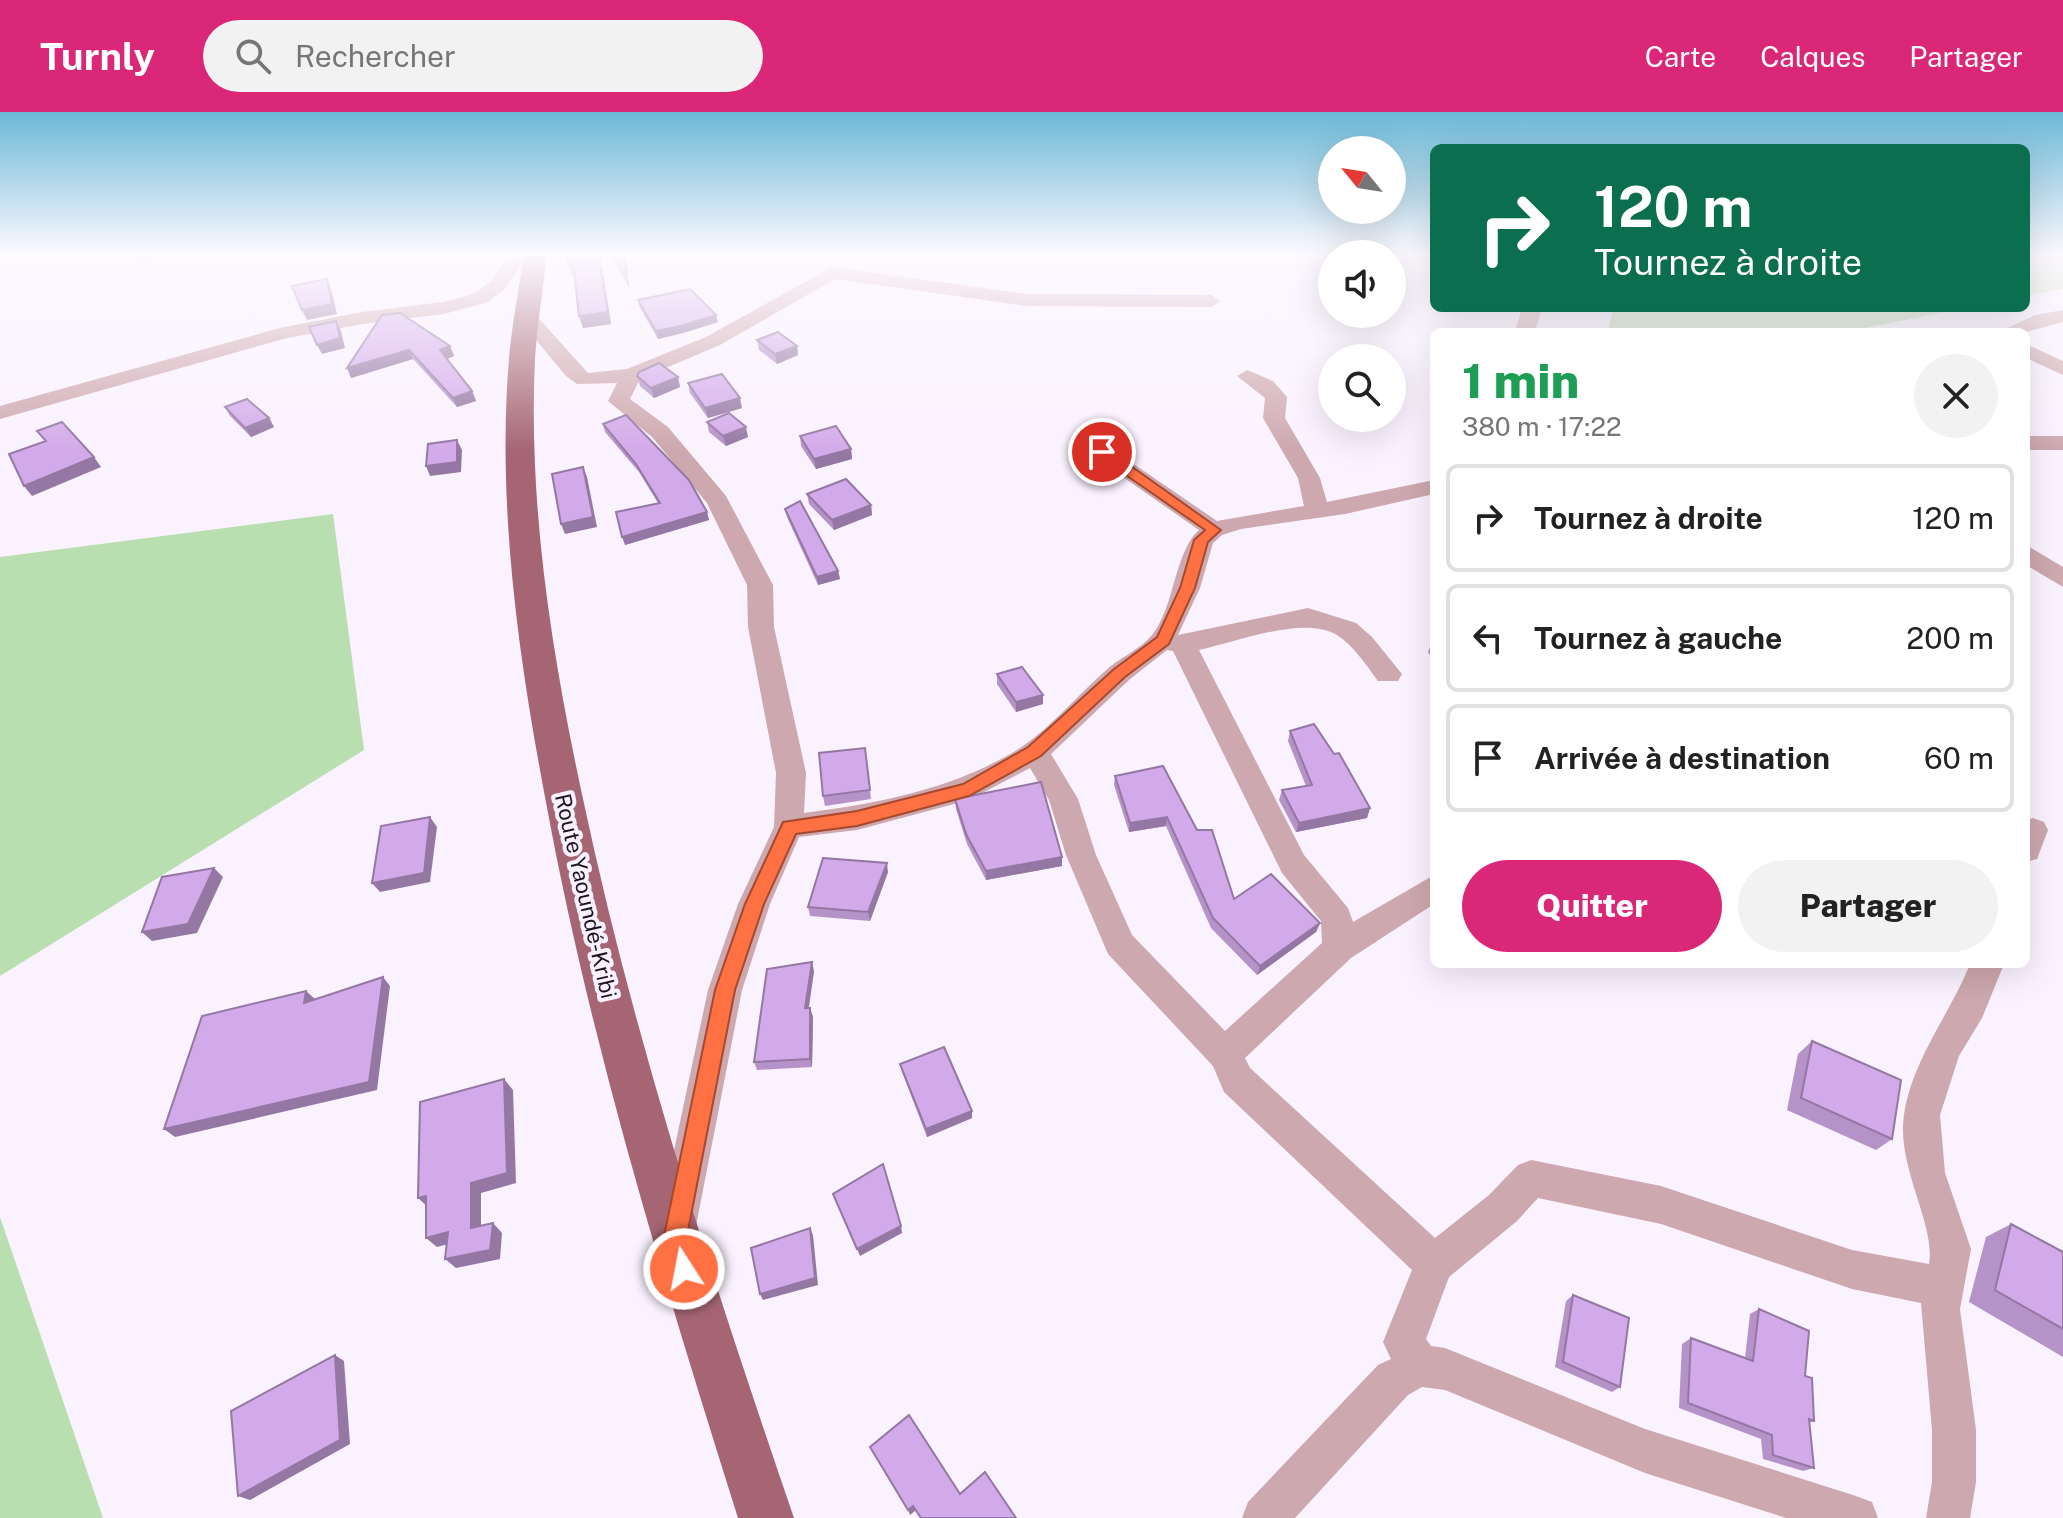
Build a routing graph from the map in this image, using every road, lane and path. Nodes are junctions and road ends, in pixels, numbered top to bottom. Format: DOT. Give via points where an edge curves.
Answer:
graph roads {
  1 [pos="349,321"];
  2 [pos="526,321"];
  3 [pos="530,321"];
  4 [pos="751,321"];
  5 [pos="2038,321"];
  6 [pos="2019,328"];
  7 [pos="2030,352"];
  8 [pos="2063,369"];
  9 [pos="631,375"];
  10 [pos="1247,376"];
  11 [pos="0,413"];
  12 [pos="1095,427"];
  13 [pos="2030,443"];
  14 [pos="2063,443"];
  15 [pos="1430,488"];
  16 [pos="1317,511"];
  17 [pos="1214,530"];
  18 [pos="2030,556"];
  19 [pos="2063,579"];
  20 [pos="1173,642"];
  21 [pos="1388,674"];
  22 [pos="1035,752"];
  23 [pos="789,827"];
  24 [pos="1430,891"];
  25 [pos="1339,948"];
  26 [pos="1985,968"];
  27 [pos="1225,1055"];
  28 [pos="675,1241"];
  29 [pos="1434,1264"];
  30 [pos="1944,1285"];
  31 [pos="1419,1366"];
  32 [pos="766,1518"];
  33 [pos="1264,1518"];
  34 [pos="1856,1518"];
  35 [pos="1948,1518"];
  1 -- 11 [label="street" via="280,334"];
  2 -- 28 [label="main road, Route Yaoundé-Kribi" via="521,473 527,567 547,714 591,935"];
  3 -- 9 [label="street" via="584,380"];
  4 -- 9 [label="street"];
  5 -- 6 [label="street"];
  7 -- 8 [label="street"];
  9 -- 23 [label="street" via="619,401 660,432 718,501 760,585 761,627 791,773"];
  10 -- 16 [label="street" via="1276,397 1274,418 1309,478"];
  12 -- 17 [label="street" via="1085,440"];
  13 -- 14 [label="street"];
  15 -- 16 [label="street"];
  16 -- 17 [label="street"];
  17 -- 20 [label="street" via="1202,540"];
  18 -- 19 [label="street"];
  20 -- 21 [label="street" via="1308,617 1329,620 1356,633"];
  20 -- 22 [label="street" via="1119,673"];
  20 -- 25 [label="street" via="1293,864 1337,917"];
  22 -- 23 [label="street" via="969,789 857,818"];
  22 -- 27 [label="street" via="1063,799 1120,944"];
  23 -- 28 [label="street" via="754,904 725,990"];
  24 -- 25 [label="street"];
  25 -- 27 [label="street"];
  26 -- 30 [label="street" via="1970,1007 1943,1050 1922,1115 1926,1173 1951,1249"];
  27 -- 29 [label="street" via="1237,1080"];
  28 -- 32 [label="main road, Route Yaoundé-Kribi"];
  29 -- 30 [label="street" via="1531,1178 1586,1185 1704,1218 1882,1278"];
  29 -- 31 [label="street" via="1404,1342"];
  30 -- 35 [label="street" via="1940,1309 1954,1430"];
  31 -- 33 [label="street" via="1393,1380"];
  31 -- 34 [label="street" via="1445,1369 1645,1451"];
}
